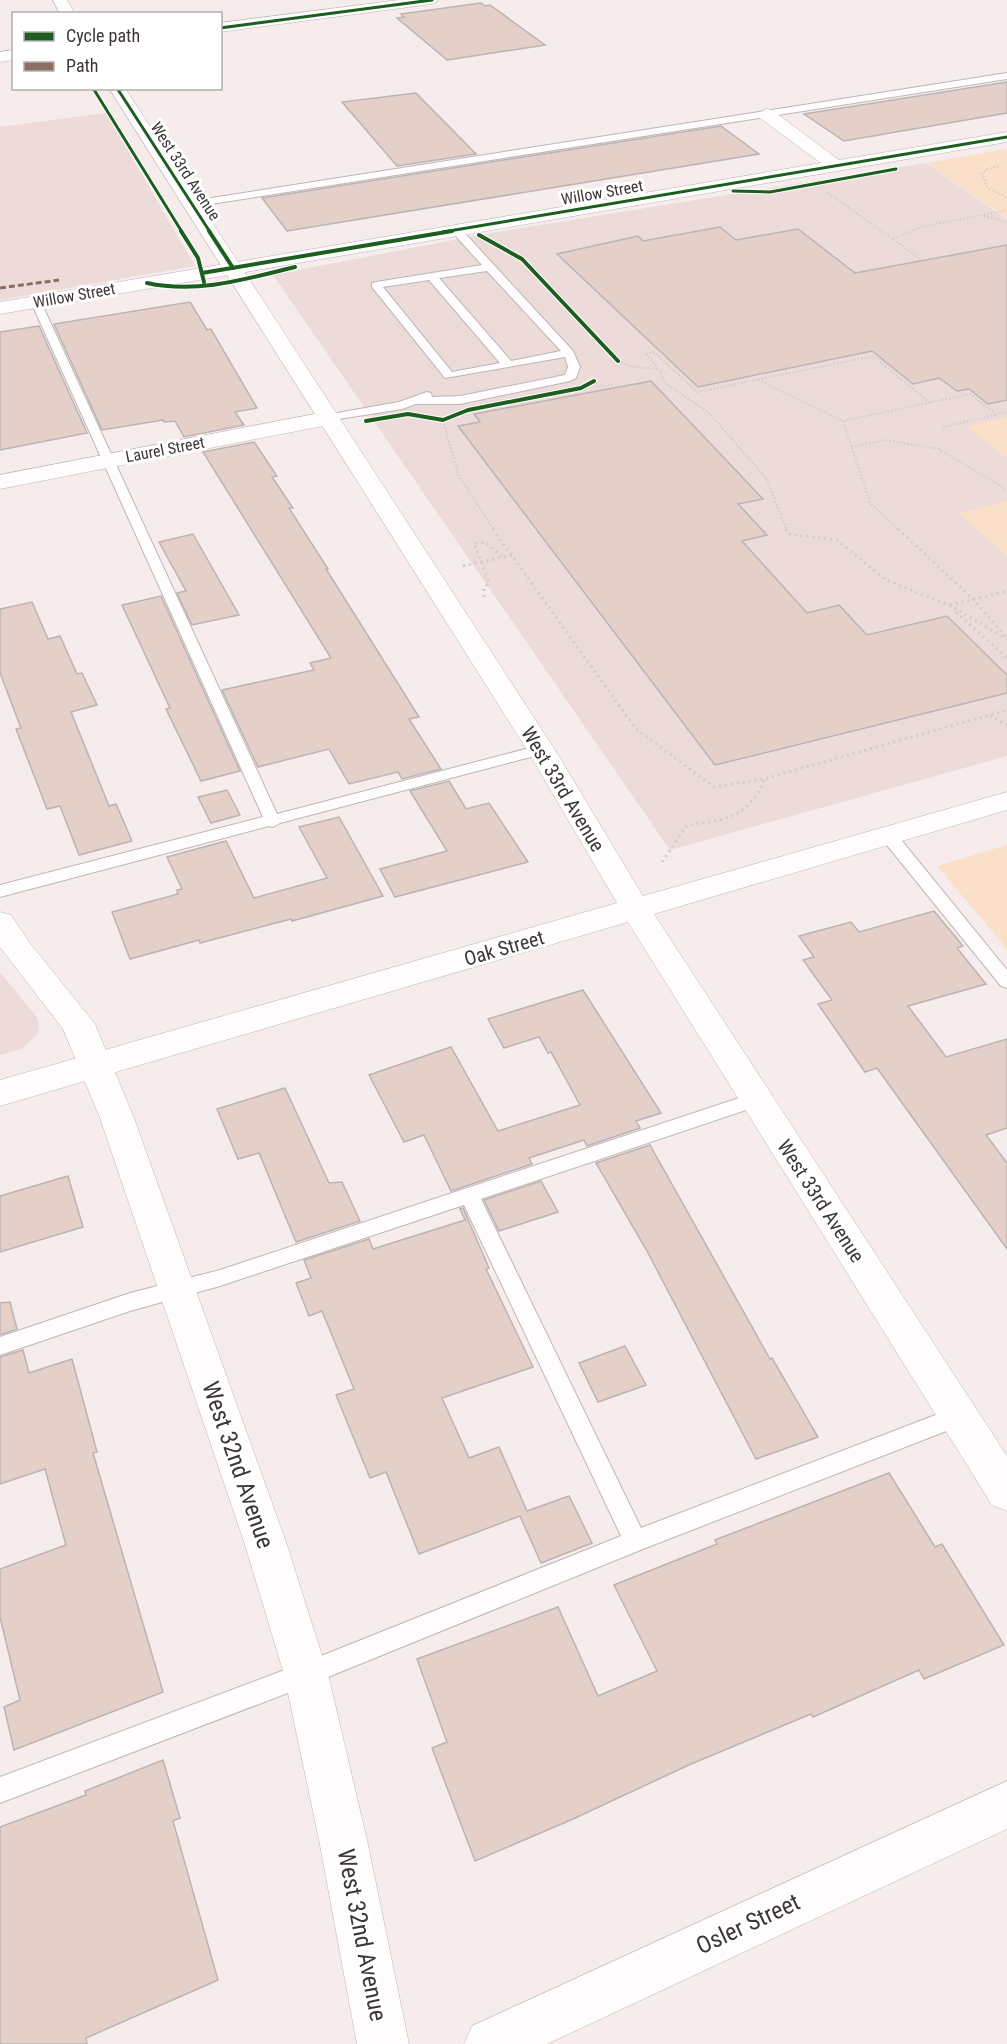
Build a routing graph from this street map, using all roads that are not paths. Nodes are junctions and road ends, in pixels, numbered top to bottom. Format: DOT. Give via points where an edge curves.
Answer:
graph roads {
  1 [pos="432,0"];
  2 [pos="222,28"];
  3 [pos="1007,76"];
  4 [pos="118,90"];
  5 [pos="766,114"];
  6 [pos="1007,137"];
  7 [pos="836,166"];
  8 [pos="192,204"];
  9 [pos="456,230"];
  10 [pos="490,267"];
  11 [pos="233,268"];
  12 [pos="430,276"];
  13 [pos="36,302"];
  14 [pos="0,308"];
  15 [pos="569,353"];
  16 [pos="508,365"];
  17 [pos="449,376"];
  18 [pos="418,400"];
  19 [pos="330,418"];
  20 [pos="108,460"];
  21 [pos="0,482"];
  22 [pos="541,750"];
  23 [pos="1007,801"];
  24 [pos="273,822"];
  25 [pos="888,835"];
  26 [pos="0,891"];
  27 [pos="636,910"];
  28 [pos="0,923"];
  29 [pos="1007,982"];
  30 [pos="95,1066"];
  31 [pos="0,1093"];
  32 [pos="757,1099"];
  33 [pos="468,1195"];
  34 [pos="176,1288"];
  35 [pos="0,1346"];
  36 [pos="959,1416"];
  37 [pos="1007,1492"];
  38 [pos="634,1542"];
  39 [pos="306,1674"];
  40 [pos="0,1790"];
  41 [pos="1007,1804"];
  42 [pos="383,2044"];
  43 [pos="490,2044"];
  1 -- 2 [label="street"];
  3 -- 5 [label="lane"];
  4 -- 8 [label="street, West 33rd Avenue"];
  5 -- 7 [label="street"];
  5 -- 8 [label="lane"];
  6 -- 7 [label="street, Willow Street"];
  7 -- 9 [label="street, Willow Street"];
  8 -- 11 [label="street, West 33rd Avenue"];
  9 -- 10 [label="lane"];
  9 -- 11 [label="street, Willow Street"];
  10 -- 12 [label="lane"];
  10 -- 15 [label="lane"];
  11 -- 13 [label="street, Willow Street"];
  11 -- 19 [label="street, West 33rd Avenue"];
  12 -- 16 [label="lane"];
  12 -- 17 [label="lane" via="376,285"];
  13 -- 14 [label="street, Willow Street"];
  13 -- 20 [label="lane"];
  15 -- 16 [label="lane"];
  15 -- 18 [label="lane" via="574,367 570,378 460,399"];
  16 -- 17 [label="lane"];
  17 -- 18 [label="lane" via="443,389"];
  18 -- 19 [label="lane"];
  19 -- 20 [label="street, Laurel Street"];
  19 -- 22 [label="street, West 33rd Avenue"];
  20 -- 21 [label="street, Laurel Street"];
  20 -- 24 [label="lane"];
  22 -- 24 [label="lane"];
  22 -- 27 [label="street, West 33rd Avenue"];
  23 -- 25 [label="street, Oak Street"];
  24 -- 26 [label="lane"];
  25 -- 27 [label="street, Oak Street"];
  25 -- 29 [label="lane"];
  27 -- 30 [label="street, Oak Street"];
  27 -- 32 [label="street, West 33rd Avenue"];
  28 -- 30 [label="street, West 32nd Avenue" via="78,1024"];
  30 -- 31 [label="street, Oak Street"];
  30 -- 34 [label="street, West 32nd Avenue"];
  32 -- 33 [label="lane"];
  32 -- 36 [label="street, West 33rd Avenue"];
  33 -- 34 [label="lane" via="220,1278"];
  33 -- 38 [label="lane"];
  34 -- 35 [label="lane"];
  34 -- 39 [label="street, West 32nd Avenue" via="265,1542"];
  36 -- 37 [label="street, West 33rd Avenue"];
  36 -- 38 [label="lane"];
  38 -- 39 [label="lane"];
  39 -- 40 [label="lane"];
  39 -- 42 [label="street, West 32nd Avenue"];
  41 -- 43 [label="street, Osler Street"];
}
